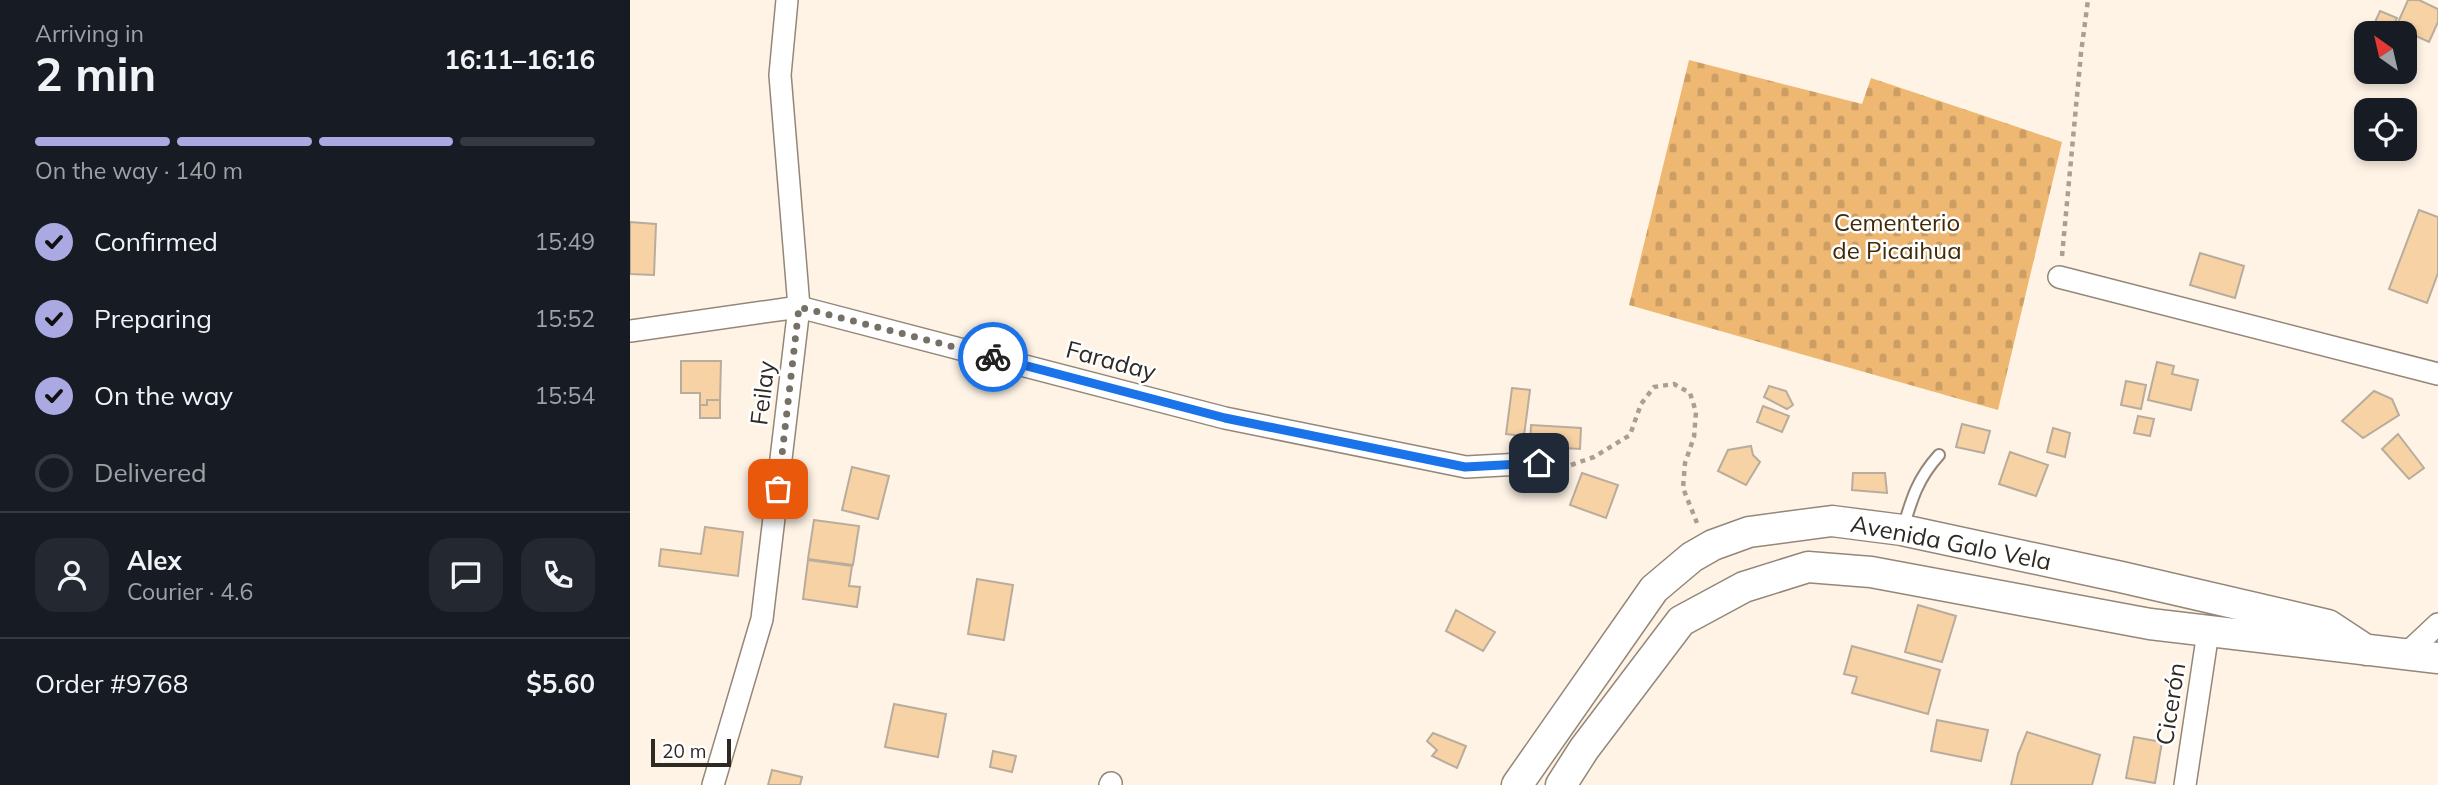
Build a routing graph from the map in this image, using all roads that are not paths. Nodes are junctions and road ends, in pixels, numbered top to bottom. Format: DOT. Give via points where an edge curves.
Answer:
graph roads {
  1 [pos="787,0"];
  2 [pos="2059,277"];
  3 [pos="799,307"];
  4 [pos="630,331"];
  5 [pos="2438,374"];
  6 [pos="1939,455"];
  7 [pos="1539,463"];
  8 [pos="1902,530"];
  9 [pos="2438,624"];
  10 [pos="2208,632"];
  11 [pos="2366,650"];
  12 [pos="2406,654"];
  13 [pos="2438,658"];
  14 [pos="713,785"];
  15 [pos="1517,785"];
  16 [pos="1561,785"];
  17 [pos="2185,785"];
  1 -- 3 [label="street, Feilay" via="780,75"];
  2 -- 5 [label="street"];
  3 -- 4 [label="street, Faraday"];
  3 -- 7 [label="street, Faraday" via="1225,418 1465,467"];
  3 -- 14 [label="street, Feilay" via="762,619"];
  6 -- 8 [label="lane" via="1924,471"];
  8 -- 11 [label="main road, Avenida Galo Vela" via="2328,625"];
  8 -- 15 [label="main road, Avenida Galo Vela" via="1832,521 1749,533 1692,556 1654,589"];
  9 -- 12 [label="street"];
  10 -- 11 [label="main road, Avenida Galo Vela"];
  10 -- 16 [label="main road, Avenida Galo Vela" via="1881,573 1808,567 1744,586 1681,621"];
  10 -- 17 [label="street, Cicerón"];
  11 -- 12 [label="main road, Avenida Galo Vela"];
  12 -- 13 [label="main road, Avenida Galo Vela"];
}
